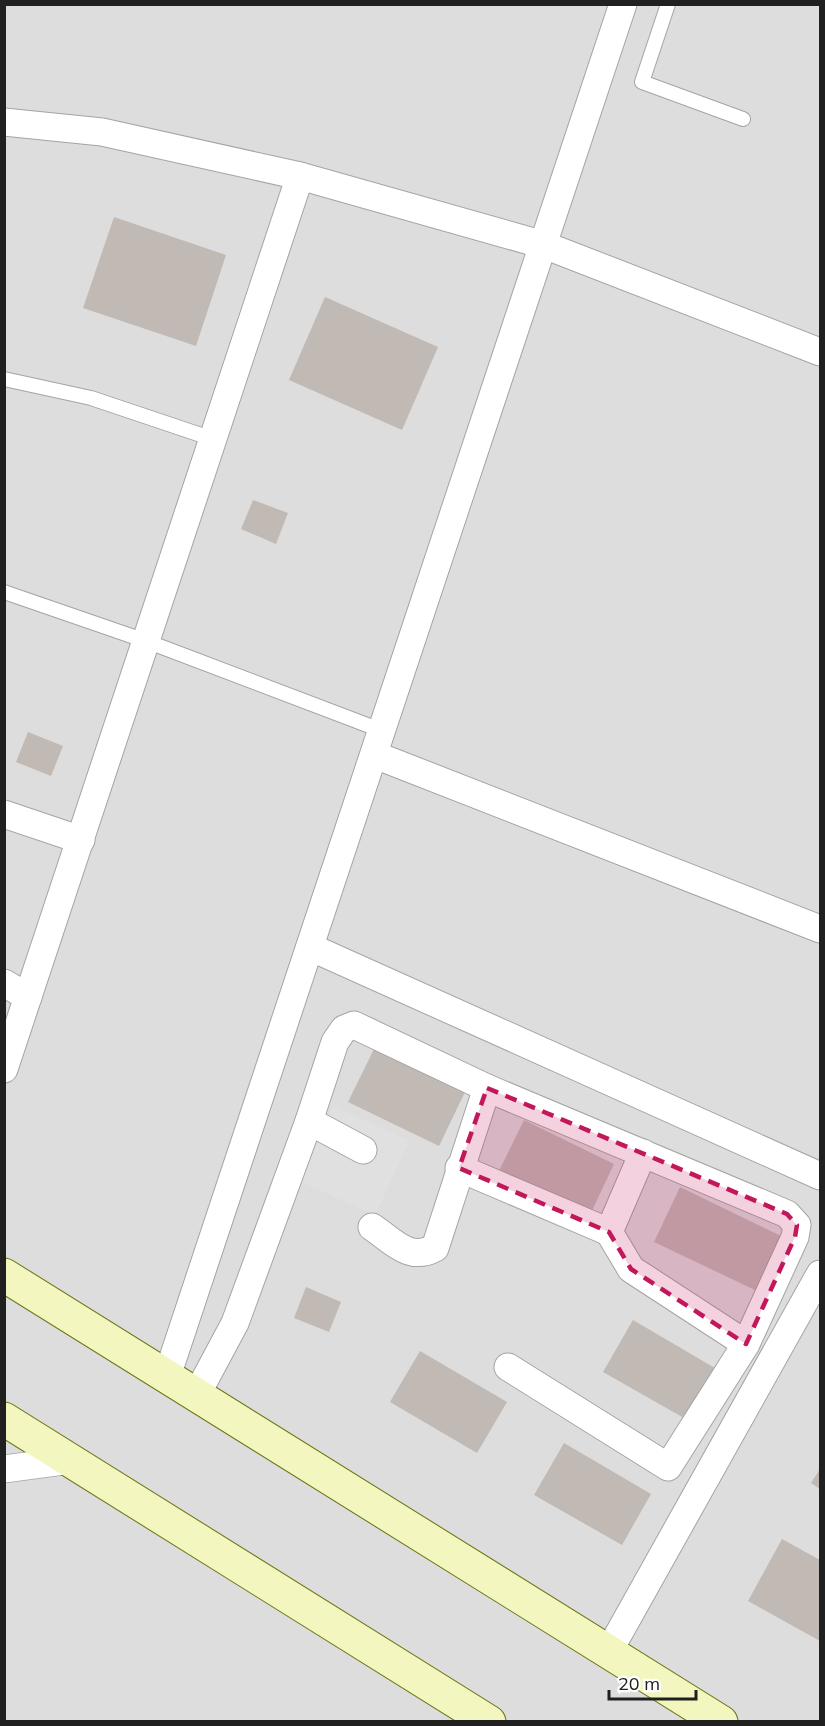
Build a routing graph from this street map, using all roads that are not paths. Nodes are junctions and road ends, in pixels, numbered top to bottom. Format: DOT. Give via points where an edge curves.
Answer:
graph roads {
  1 [pos="623,4"];
  2 [pos="668,4"];
  3 [pos="743,119"];
  4 [pos="4,122"];
  5 [pos="300,176"];
  6 [pos="544,245"];
  7 [pos="820,352"];
  8 [pos="4,379"];
  9 [pos="213,439"];
  10 [pos="4,592"];
  11 [pos="146,640"];
  12 [pos="379,743"];
  13 [pos="4,814"];
  14 [pos="81,840"];
  15 [pos="820,929"];
  16 [pos="310,947"];
  17 [pos="4,982"];
  18 [pos="28,997"];
  19 [pos="4,1069"];
  20 [pos="487,1088"];
  21 [pos="309,1121"];
  22 [pos="363,1150"];
  23 [pos="643,1153"];
  24 [pos="459,1168"];
  25 [pos="820,1176"];
  26 [pos="372,1227"];
  27 [pos="609,1232"];
  28 [pos="820,1274"];
  29 [pos="4,1275"];
  30 [pos="746,1344"];
  31 [pos="508,1367"];
  32 [pos="166,1376"];
  33 [pos="197,1394"];
  34 [pos="4,1419"];
  35 [pos="71,1460"];
  36 [pos="4,1469"];
  37 [pos="609,1652"];
  38 [pos="489,1722"];
  39 [pos="721,1722"];
  1 -- 6 [label="street"];
  2 -- 3 [label="lane" via="642,82"];
  4 -- 5 [label="street" via="102,132"];
  5 -- 6 [label="street"];
  5 -- 9 [label="street"];
  6 -- 7 [label="street"];
  6 -- 12 [label="street"];
  8 -- 9 [label="lane" via="91,398"];
  9 -- 11 [label="street"];
  10 -- 11 [label="lane"];
  11 -- 12 [label="lane"];
  11 -- 14 [label="street"];
  12 -- 15 [label="street"];
  12 -- 16 [label="street"];
  13 -- 14 [label="street"];
  14 -- 18 [label="street"];
  16 -- 25 [label="street"];
  16 -- 32 [label="street"];
  17 -- 18 [label="street"];
  18 -- 19 [label="street"];
  20 -- 21 [label="street" via="354,1024 344,1029 335,1042"];
  20 -- 23 [label="street"];
  20 -- 24 [label="street"];
  21 -- 22 [label="street"];
  21 -- 33 [label="street" via="235,1323"];
  23 -- 27 [label="street"];
  23 -- 30 [label="street" via="788,1214 797,1225"];
  24 -- 26 [label="street" via="435,1248 423,1254 407,1252"];
  24 -- 27 [label="street"];
  27 -- 30 [label="street" via="630,1269"];
  28 -- 37 [label="street"];
  29 -- 32 [label="main road"];
  30 -- 31 [label="street" via="668,1467"];
  32 -- 33 [label="main road"];
  33 -- 37 [label="main road"];
  34 -- 35 [label="main road"];
  35 -- 36 [label="street"];
  35 -- 38 [label="main road"];
  37 -- 39 [label="main road"];
}
